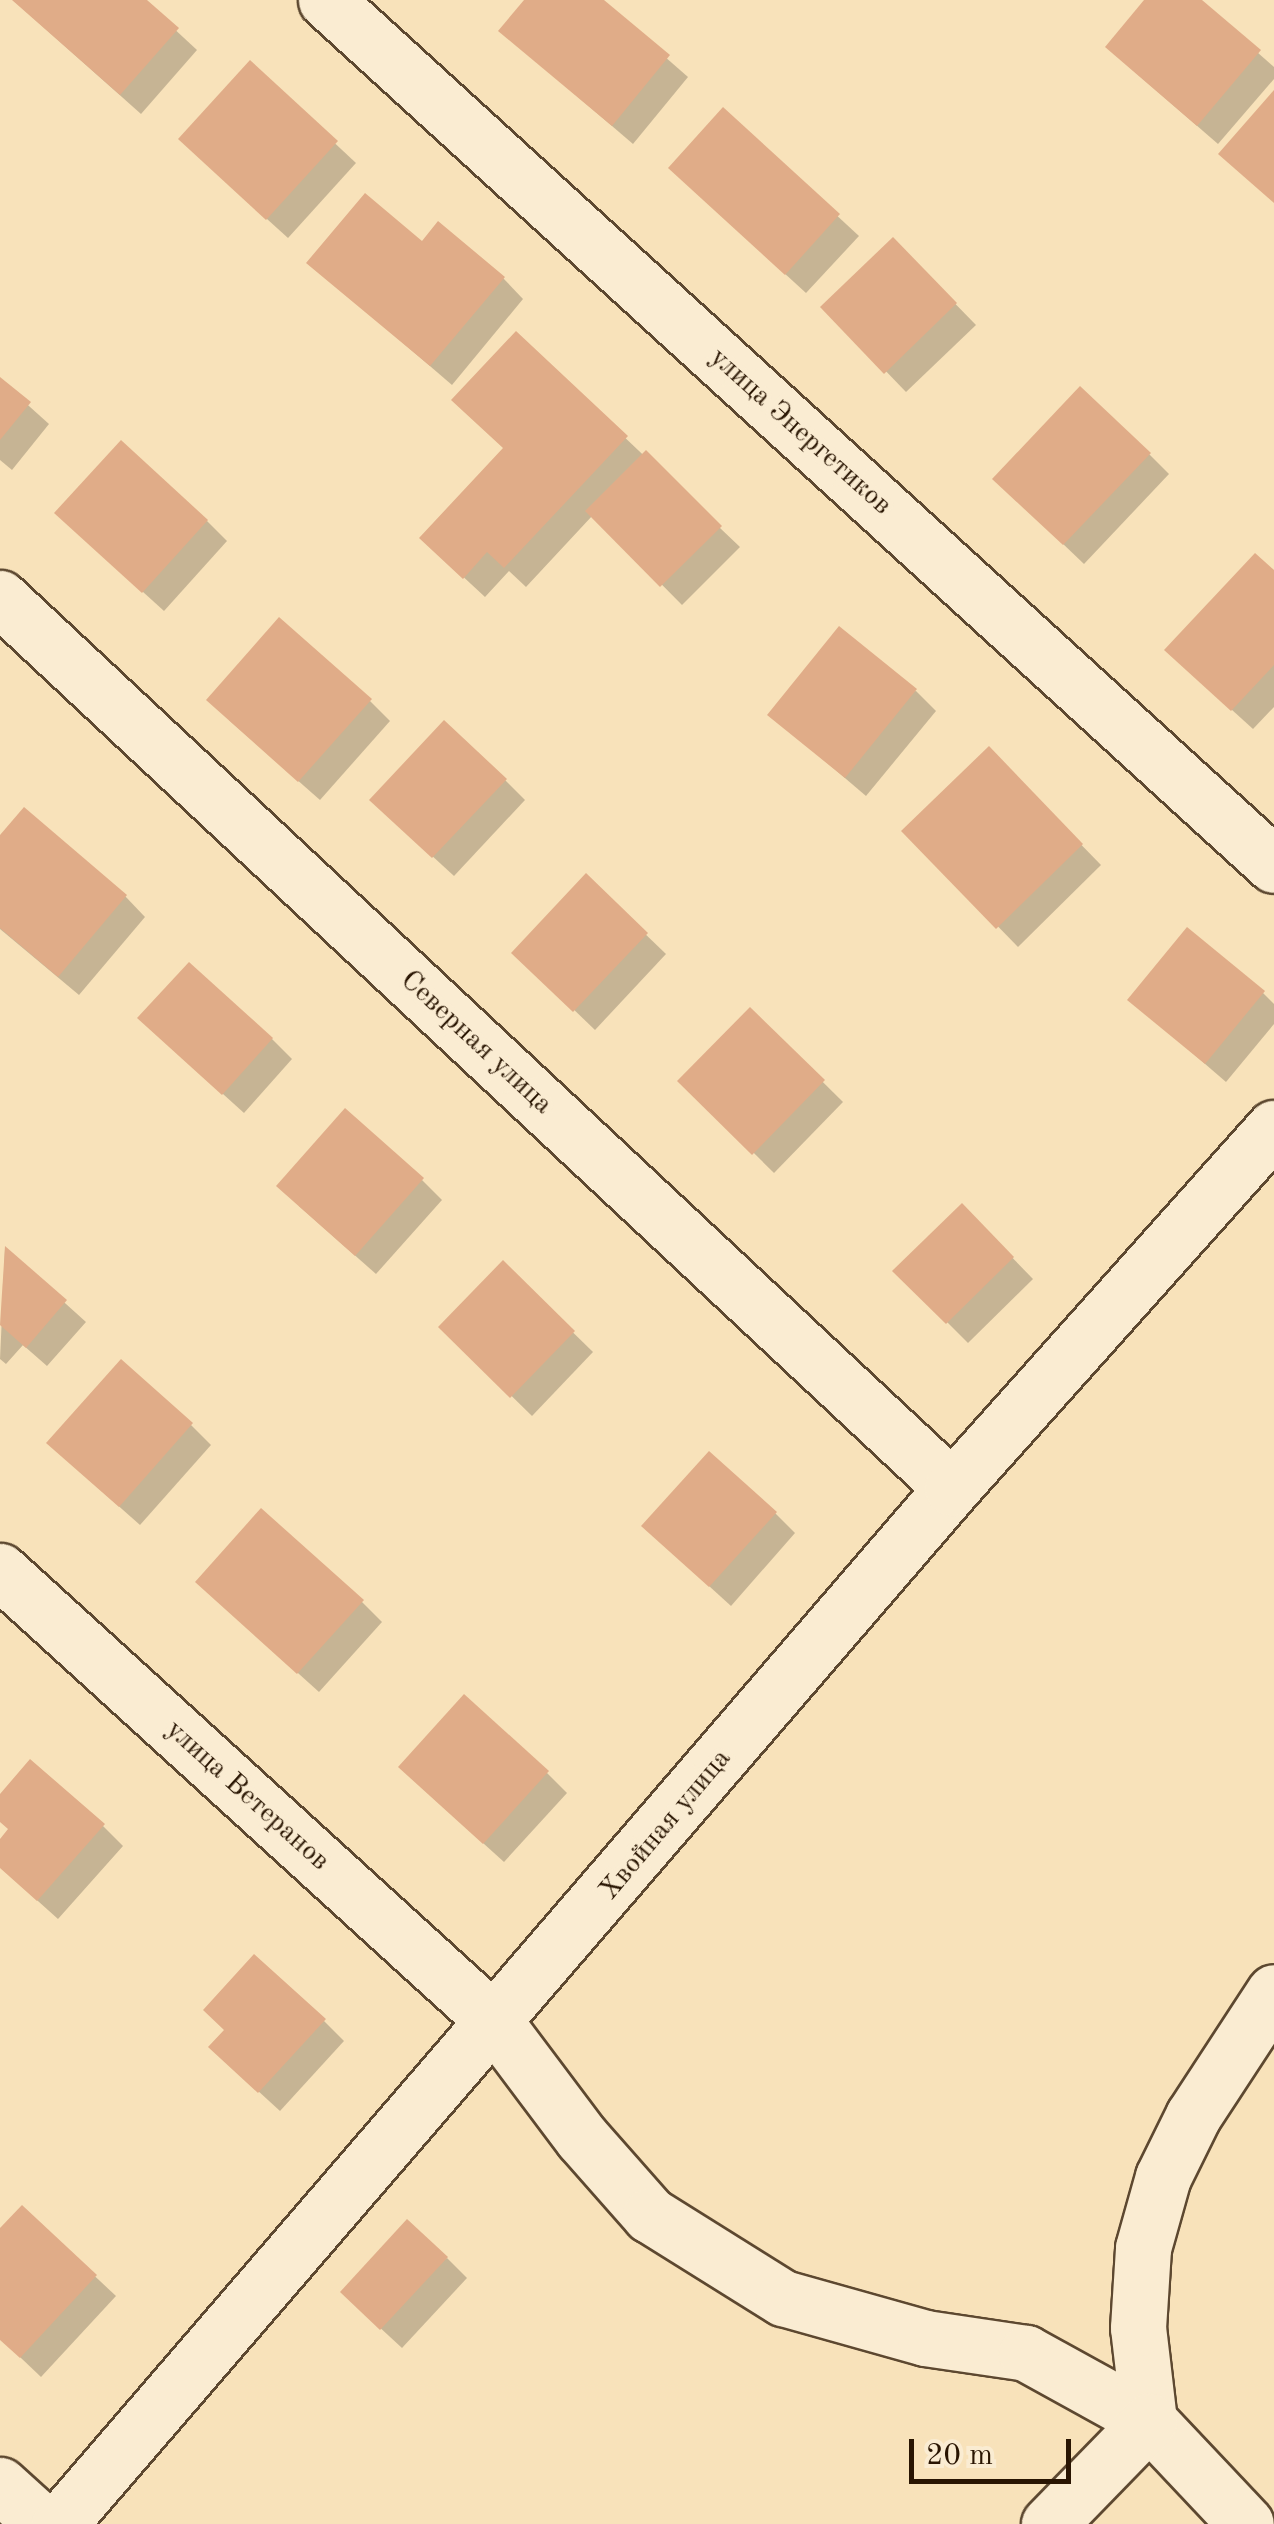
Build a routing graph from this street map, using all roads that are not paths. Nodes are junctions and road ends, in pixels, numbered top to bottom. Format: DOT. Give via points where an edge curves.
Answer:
graph roads {
  1 [pos="326,0"];
  2 [pos="0,598"];
  3 [pos="1274,864"];
  4 [pos="1274,1128"];
  5 [pos="952,1488"];
  6 [pos="0,1571"];
  7 [pos="1274,1992"];
  8 [pos="494,2021"];
  9 [pos="1149,2422"];
  10 [pos="0,2485"];
  11 [pos="44,2524"];
  12 [pos="59,2524"];
  13 [pos="1049,2524"];
  14 [pos="1246,2524"];
  1 -- 3 [label="street, улица Энергетиков"];
  2 -- 5 [label="street, Северная улица"];
  4 -- 5 [label="street, Хвойная улица"];
  5 -- 8 [label="street, Хвойная улица"];
  6 -- 8 [label="street, улица Ветеранов"];
  7 -- 9 [label="street" via="1236,2044 1163,2177 1143,2248 1138,2328"];
  8 -- 9 [label="street, улица Ветеранов" via="650,2215 783,2298 925,2338 1026,2354"];
  8 -- 12 [label="street, Хвойная улица"];
  9 -- 13 [label="street"];
  9 -- 14 [label="street, улица Ветеранов"];
  10 -- 11 [label="street"];
}
